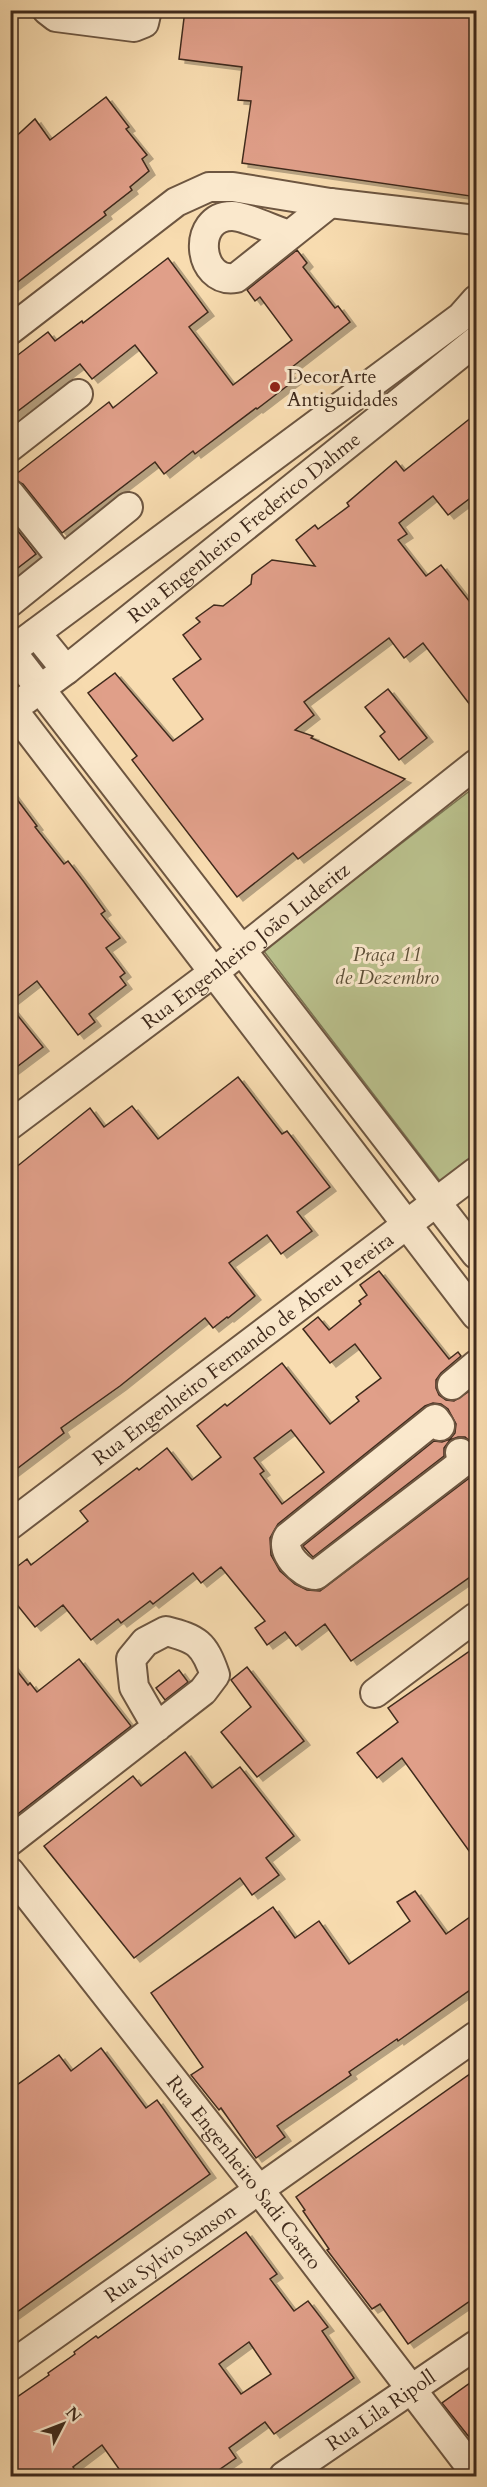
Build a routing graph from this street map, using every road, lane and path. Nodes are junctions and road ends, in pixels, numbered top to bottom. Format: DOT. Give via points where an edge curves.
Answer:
graph roads {
  1 [pos="47,10"];
  2 [pos="147,10"];
  3 [pos="330,203"];
  4 [pos="477,220"];
  5 [pos="289,235"];
  6 [pos="477,300"];
  7 [pos="10,330"];
  8 [pos="477,341"];
  9 [pos="78,394"];
  10 [pos="10,447"];
  11 [pos="10,494"];
  12 [pos="128,507"];
  13 [pos="62,559"];
  14 [pos="89,592"];
  15 [pos="10,602"];
  16 [pos="36,633"];
  17 [pos="11,652"];
  18 [pos="66,670"];
  19 [pos="41,689"];
  20 [pos="11,708"];
  21 [pos="477,764"];
  22 [pos="242,950"];
  23 [pos="214,972"];
  24 [pos="10,1125"];
  25 [pos="477,1172"];
  26 [pos="437,1203"];
  27 [pos="408,1226"];
  28 [pos="477,1254"];
  29 [pos="477,1315"];
  30 [pos="477,1365"];
  31 [pos="460,1453"];
  32 [pos="10,1525"];
  33 [pos="477,1617"];
  34 [pos="375,1694"];
  35 [pos="157,1726"];
  36 [pos="10,1840"];
  37 [pos="10,1872"];
  38 [pos="477,2036"];
  39 [pos="260,2191"];
  40 [pos="477,2345"];
  41 [pos="10,2366"];
  42 [pos="412,2389"];
  43 [pos="477,2474"];
  44 [pos="284,2476"];
  1 -- 2 [label="street" via="56,16 134,27 144,23"];
  3 -- 4 [label="street"];
  3 -- 5 [label="street"];
  3 -- 7 [label="street" via="233,187 209,187 176,202"];
  6 -- 14 [label="street, Rua Engenheiro Frederico Dahme" via="461,317"];
  8 -- 18 [label="street, Rua Engenheiro Frederico Dahme"];
  9 -- 10 [label="street"];
  11 -- 13 [label="street"];
  12 -- 13 [label="street"];
  13 -- 14 [label="street"];
  13 -- 15 [label="street"];
  14 -- 16 [label="street, Rua Engenheiro Frederico Dahme"];
  16 -- 17 [label="street, Rua Engenheiro Frederico Dahme"];
  16 -- 18 [label="street"];
  17 -- 19 [label="street"];
  18 -- 19 [label="street, Rua Engenheiro Frederico Dahme"];
  19 -- 20 [label="street, Rua Engenheiro Frederico Dahme"];
  19 -- 22 [label="street"];
  20 -- 23 [label="street"];
  21 -- 22 [label="street, Rua Engenheiro João Luderitz"];
  22 -- 23 [label="street, Rua Engenheiro João Luderitz"];
  22 -- 26 [label="street"];
  23 -- 24 [label="street, Rua Engenheiro João Luderitz"];
  23 -- 27 [label="street"];
  25 -- 26 [label="street, Rua Engenheiro Fernando de Abreu Pereira"];
  26 -- 27 [label="street, Rua Engenheiro Fernando de Abreu Pereira"];
  26 -- 28 [label="street"];
  27 -- 29 [label="street"];
  27 -- 32 [label="street, Rua Engenheiro Fernando de Abreu Pereira"];
  30 -- 31 [label="street" via="449,1388 438,1423 288,1537 286,1549 303,1571 316,1575 462,1463"];
  33 -- 34 [label="street"];
  35 -- 36 [label="street"];
  37 -- 39 [label="street, Rua Engenheiro Sadi Castro"];
  38 -- 39 [label="street, Rua Sylvio Sanson"];
  39 -- 41 [label="street, Rua Sylvio Sanson"];
  39 -- 42 [label="street, Rua Engenheiro Sadi Castro"];
  40 -- 42 [label="street, Rua Lila Ripoll"];
  42 -- 43 [label="street, Rua Engenheiro Sadi Castro"];
  42 -- 44 [label="street, Rua Lila Ripoll"];
}
